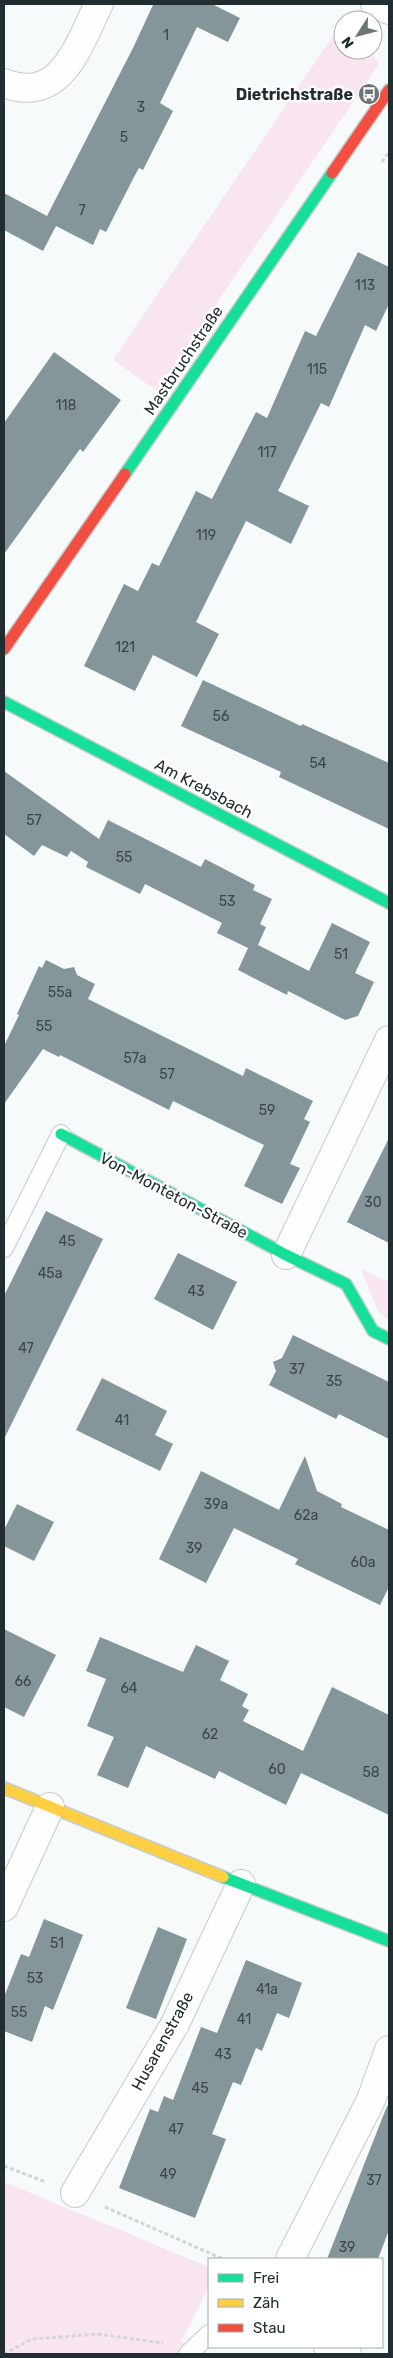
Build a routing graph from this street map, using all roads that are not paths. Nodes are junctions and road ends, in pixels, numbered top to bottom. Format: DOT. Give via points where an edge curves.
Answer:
graph roads {
  1 [pos="99,4"];
  2 [pos="375,4"];
  3 [pos="389,10"];
  4 [pos="4,83"];
  5 [pos="389,90"];
  6 [pos="4,649"];
  7 [pos="4,702"];
  8 [pos="389,903"];
  9 [pos="389,1040"];
  10 [pos="61,1134"];
  11 [pos="4,1248"];
  12 [pos="286,1256"];
  13 [pos="389,1339"];
  14 [pos="4,1788"];
  15 [pos="50,1808"];
  16 [pos="241,1884"];
  17 [pos="4,1907"];
  18 [pos="389,1941"];
  19 [pos="389,2050"];
  20 [pos="75,2193"];
  21 [pos="291,2258"];
  22 [pos="208,2335"];
  23 [pos="331,2348"];
  24 [pos="191,2351"];
  25 [pos="348,2354"];
  1 -- 4 [label="street" via="70,60 56,78 38,87 20,89"];
  2 -- 3 [label="street"];
  5 -- 6 [label="street, Mastbruchstraße"];
  7 -- 8 [label="street, Am Krebsbach"];
  9 -- 12 [label="street"];
  10 -- 11 [label="lane"];
  10 -- 12 [label="street, Von-Monteton-Straße"];
  12 -- 13 [label="street, Von-Monteton-Straße" via="346,1284 373,1331"];
  14 -- 15 [label="street"];
  15 -- 16 [label="street"];
  15 -- 17 [label="street"];
  16 -- 18 [label="street"];
  16 -- 20 [label="street, Husarenstraße" via="175,2024"];
  19 -- 21 [label="street" via="371,2100"];
  22 -- 24 [label="lane"];
  23 -- 25 [label="street"];
}
